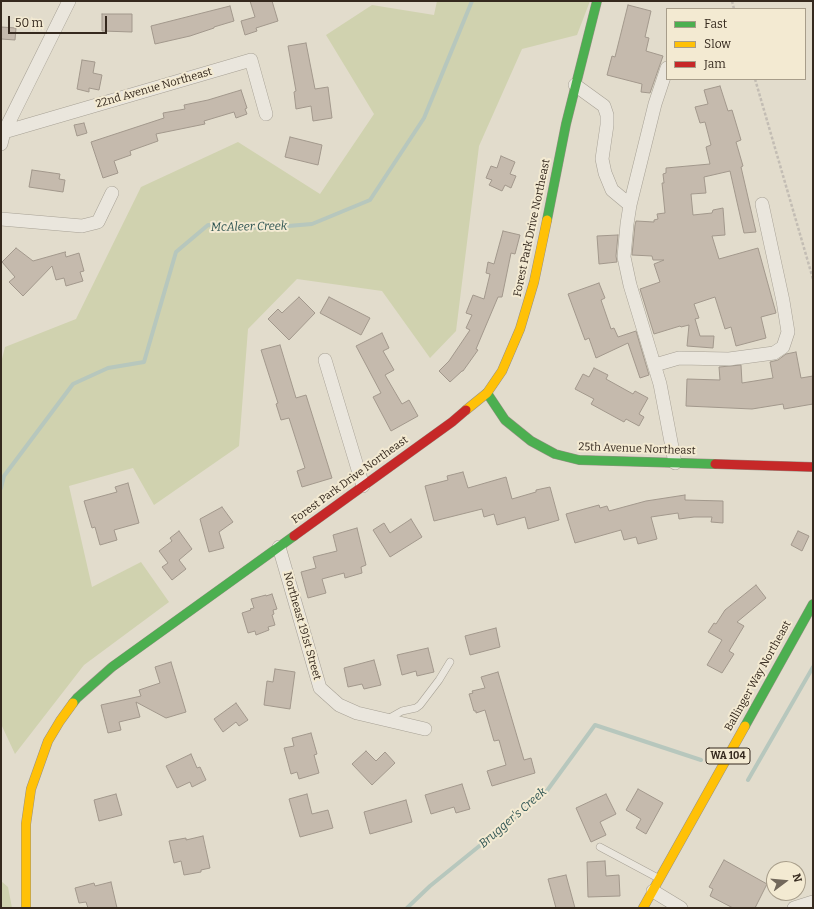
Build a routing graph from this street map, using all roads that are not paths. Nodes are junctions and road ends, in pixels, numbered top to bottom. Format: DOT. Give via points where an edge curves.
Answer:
graph roads {
  1 [pos="68,1"];
  2 [pos="597,1"];
  3 [pos="666,71"];
  4 [pos="575,85"];
  5 [pos="266,114"];
  6 [pos="3,138"];
  7 [pos="112,193"];
  8 [pos="762,204"];
  9 [pos="630,205"];
  10 [pos="1,219"];
  11 [pos="325,360"];
  12 [pos="655,365"];
  13 [pos="487,392"];
  14 [pos="675,463"];
  15 [pos="813,467"];
  16 [pos="363,486"];
  17 [pos="279,547"];
  18 [pos="813,604"];
  19 [pos="450,662"];
  20 [pos="386,720"];
  21 [pos="424,729"];
  22 [pos="600,847"];
  23 [pos="660,879"];
  24 [pos="653,891"];
  25 [pos="813,902"];
  26 [pos="26,908"];
  27 [pos="643,908"];
  28 [pos="681,908"];
  29 [pos="794,908"];
  1 -- 6 [label="street"];
  2 -- 4 [label="street, Forest Park Drive Northeast"];
  3 -- 9 [label="street" via="655,104"];
  4 -- 9 [label="street" via="604,106 607,115 602,159 605,173 612,190"];
  4 -- 13 [label="street, Forest Park Drive Northeast" via="534,282 520,329 502,371"];
  5 -- 6 [label="street, 22nd Avenue Northeast" via="251,60"];
  7 -- 10 [label="street" via="98,222 82,226"];
  8 -- 12 [label="street" via="784,301 788,332 783,347 774,353 728,359 679,358"];
  9 -- 12 [label="street" via="624,257"];
  11 -- 16 [label="street"];
  12 -- 14 [label="street"];
  13 -- 14 [label="street, 25th Avenue Northeast" via="505,420 531,441 555,454 579,460"];
  13 -- 16 [label="street, Forest Park Drive Northeast" via="452,422"];
  14 -- 15 [label="street, 25th Avenue Northeast"];
  16 -- 17 [label="street, Forest Park Drive Northeast"];
  17 -- 20 [label="street, Northeast 191st Street" via="320,688 339,705 357,713"];
  17 -- 26 [label="street, Forest Park Drive Northeast" via="112,667 77,698 60,722 48,741 31,789 24,853"];
  18 -- 23 [label="street, Ballinger Way Northeast / WA 104"];
  19 -- 20 [label="lane" via="420,705"];
  20 -- 21 [label="street, Northeast 191st Street"];
  22 -- 23 [label="lane"];
  23 -- 24 [label="street, Ballinger Way Northeast / WA 104"];
  24 -- 27 [label="street, Ballinger Way Northeast / WA 104"];
  24 -- 28 [label="street"];
  25 -- 29 [label="street"];
}
